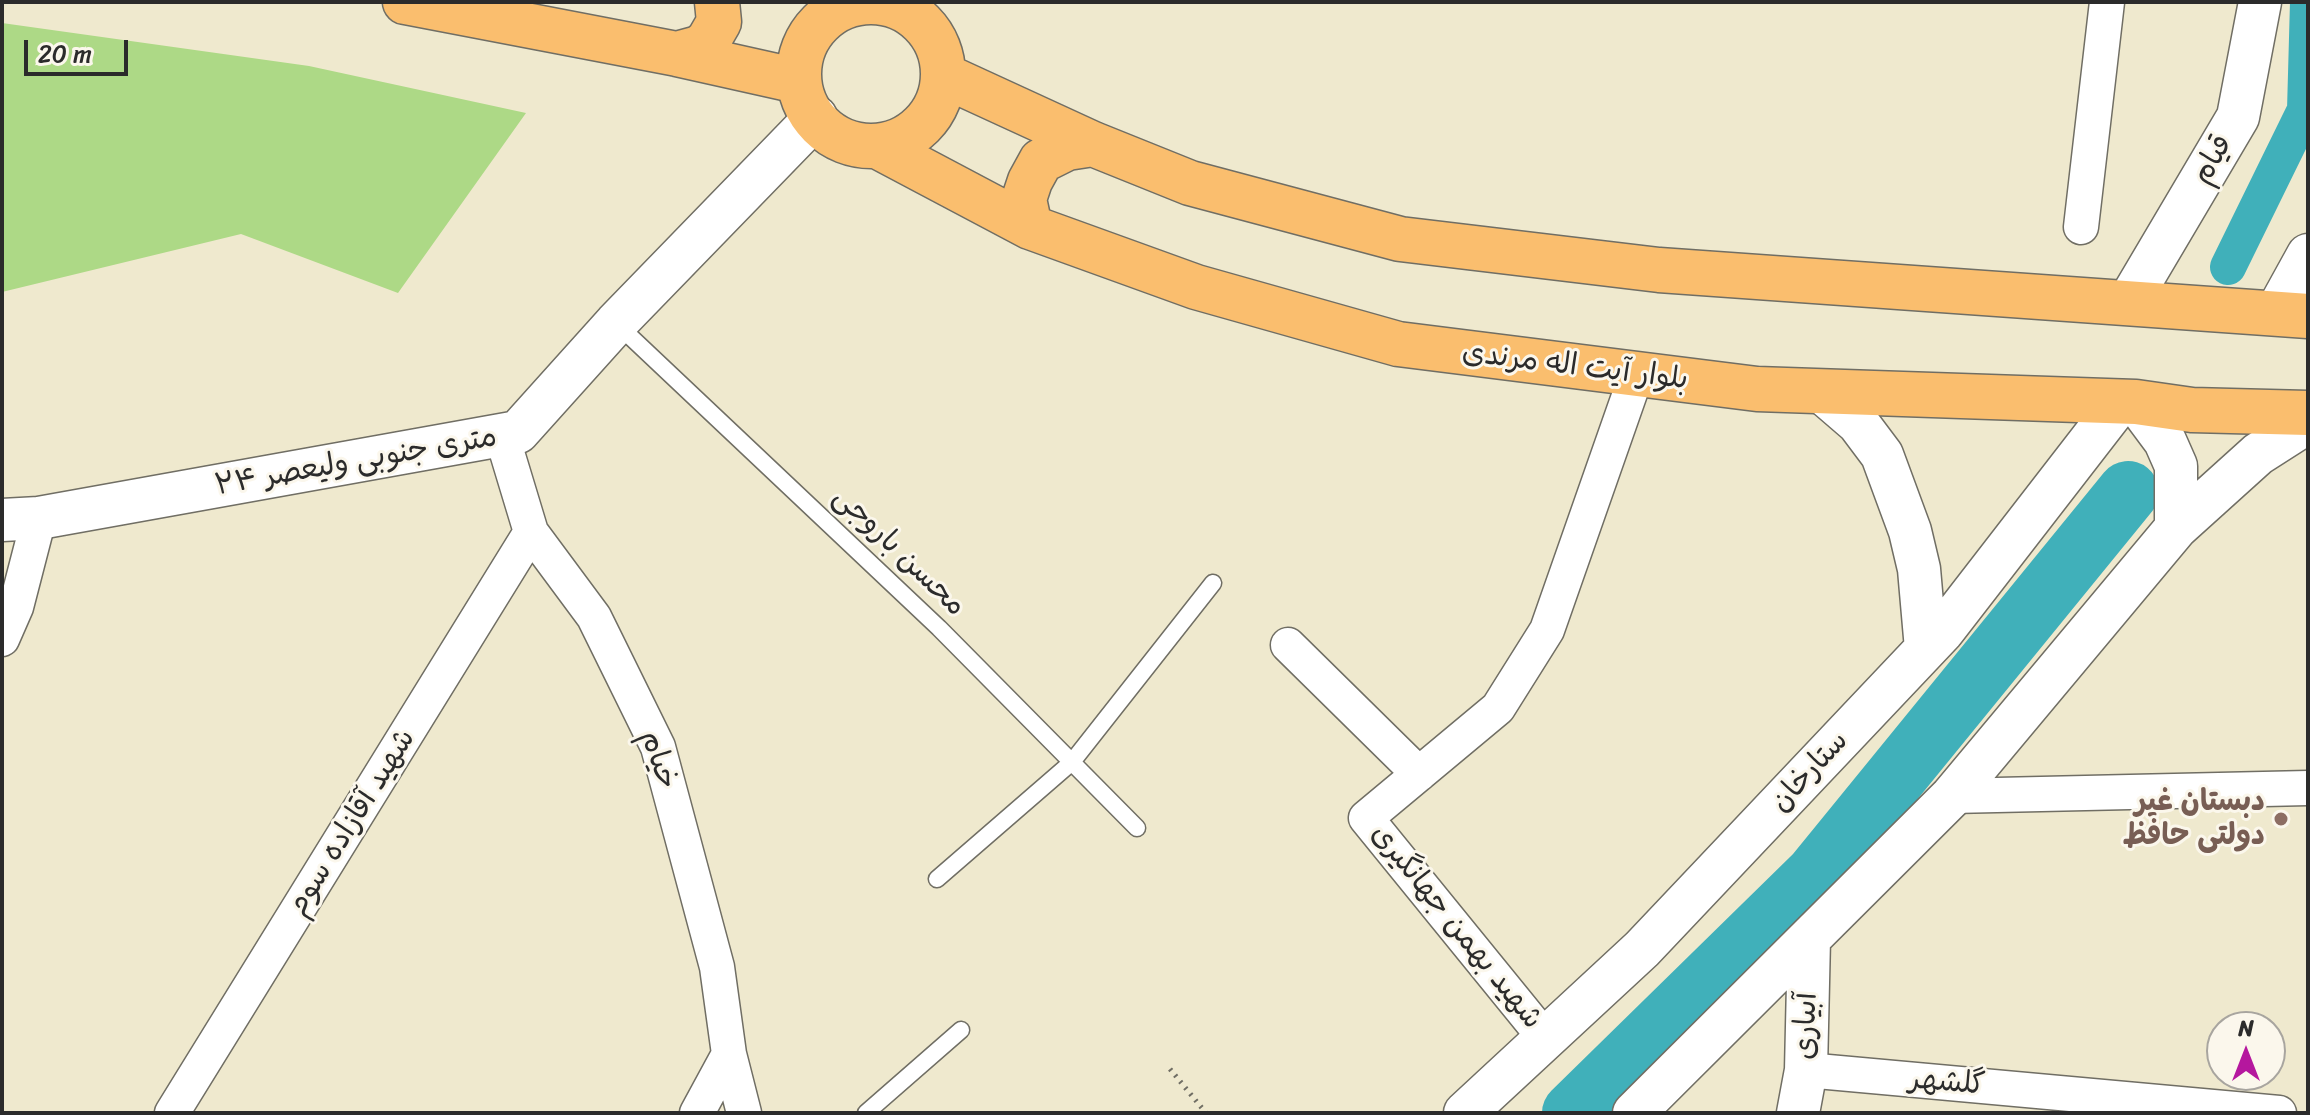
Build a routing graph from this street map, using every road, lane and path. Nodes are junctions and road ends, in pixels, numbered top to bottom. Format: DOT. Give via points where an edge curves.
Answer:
graph roads {
  1 [pos="405,2"];
  2 [pos="717,2"];
  3 [pos="2107,2"];
  4 [pos="2260,2"];
  5 [pos="856,3"];
  6 [pos="677,54"];
  7 [pos="945,76"];
  8 [pos="807,99"];
  9 [pos="1093,144"];
  10 [pos="879,147"];
  11 [pos="1030,227"];
  12 [pos="2081,227"];
  13 [pos="2308,255"];
  14 [pos="2128,303"];
  15 [pos="2292,315"];
  16 [pos="616,323"];
  17 [pos="1636,376"];
  18 [pos="1822,392"];
  19 [pos="2129,401"];
  20 [pos="2308,413"];
  21 [pos="2308,422"];
  22 [pos="502,436"];
  23 [pos="20,519"];
  24 [pos="2176,528"];
  25 [pos="531,532"];
  26 [pos="1213,583"];
  27 [pos="2,639"];
  28 [pos="1288,645"];
  29 [pos="1926,649"];
  30 [pos="1072,762"];
  31 [pos="1419,774"];
  32 [pos="2308,788"];
  33 [pos="1952,796"];
  34 [pos="1137,828"];
  35 [pos="937,879"];
  36 [pos="1809,939"];
  37 [pos="961,1030"];
  38 [pos="1545,1038"];
  39 [pos="729,1054"];
  40 [pos="1170,1069"];
  41 [pos="1806,1070"];
  42 [pos="172,1113"];
  43 [pos="697,1113"];
  44 [pos="744,1113"];
  45 [pos="866,1113"];
  46 [pos="1206,1113"];
  47 [pos="1465,1113"];
  48 [pos="1634,1113"];
  49 [pos="1798,1113"];
  50 [pos="2279,1113"];
  1 -- 6 [label="main road"];
  2 -- 6 [label="main road" via="719,22 708,41"];
  3 -- 12 [label="street"];
  4 -- 14 [label="street, قیام" via="2238,117"];
  5 -- 7 [label="main road" via="913,13 930,30"];
  5 -- 8 [label="main road" via="820,22 807,39 799,59"];
  6 -- 8 [label="main road"];
  7 -- 9 [label="main road"];
  7 -- 10 [label="main road" via="932,115 917,131"];
  8 -- 10 [label="main road" via="818,124 836,138"];
  8 -- 16 [label="street, ۲۴ متری جنوبی ولیعصر"];
  9 -- 11 [label="main road" via="1067,148 1041,161 1024,199"];
  9 -- 14 [label="main road" via="1190,183 1400,239 1659,270"];
  10 -- 11 [label="main road, بلوار آیت اله مرندی"];
  11 -- 17 [label="main road, بلوار آیت اله مرندی" via="1196,287 1398,344"];
  13 -- 15 [label="street"];
  14 -- 15 [label="main road"];
  16 -- 22 [label="street, ۲۴ متری جنوبی ولیعصر" via="518,432"];
  16 -- 30 [label="lane, محسن باروجی" via="939,628"];
  17 -- 18 [label="main road, بلوار آیت اله مرندی"];
  17 -- 31 [label="street, شهید بهمن جهانگیری" via="1547,630 1498,708"];
  18 -- 19 [label="main road, بلوار آیت اله مرندی"];
  18 -- 29 [label="street" via="1858,423 1882,455 1913,544"];
  19 -- 20 [label="main road, بلوار آیت اله مرندی" via="2192,410"];
  19 -- 24 [label="street" via="2165,441 2176,466"];
  19 -- 29 [label="street, ستارخان"];
  21 -- 24 [label="street" via="2258,454"];
  22 -- 23 [label="street, ۲۴ متری جنوبی ولیعصر"];
  22 -- 25 [label="street, خیام"];
  23 -- 27 [label="street" via="16,607"];
  24 -- 33 [label="street"];
  25 -- 39 [label="street, خیام" via="594,617 658,747 717,967"];
  25 -- 42 [label="street, شهید آقازاده سوم"];
  26 -- 30 [label="lane"];
  28 -- 31 [label="street"];
  29 -- 38 [label="street, ستارخان" via="1642,949"];
  30 -- 34 [label="lane, محسن باروجی"];
  30 -- 35 [label="lane"];
  31 -- 38 [label="street, شهید بهمن جهانگیری" via="1366,818"];
  32 -- 33 [label="street"];
  33 -- 36 [label="street"];
  36 -- 41 [label="street, آبیاری"];
  36 -- 48 [label="street"];
  37 -- 45 [label="lane"];
  38 -- 47 [label="street, ستارخان"];
  39 -- 43 [label="street"];
  39 -- 44 [label="street, خیام"];
  40 -- 46 [label="path"];
  41 -- 49 [label="street, آبیاری"];
  41 -- 50 [label="street, گلشهر"];
}
